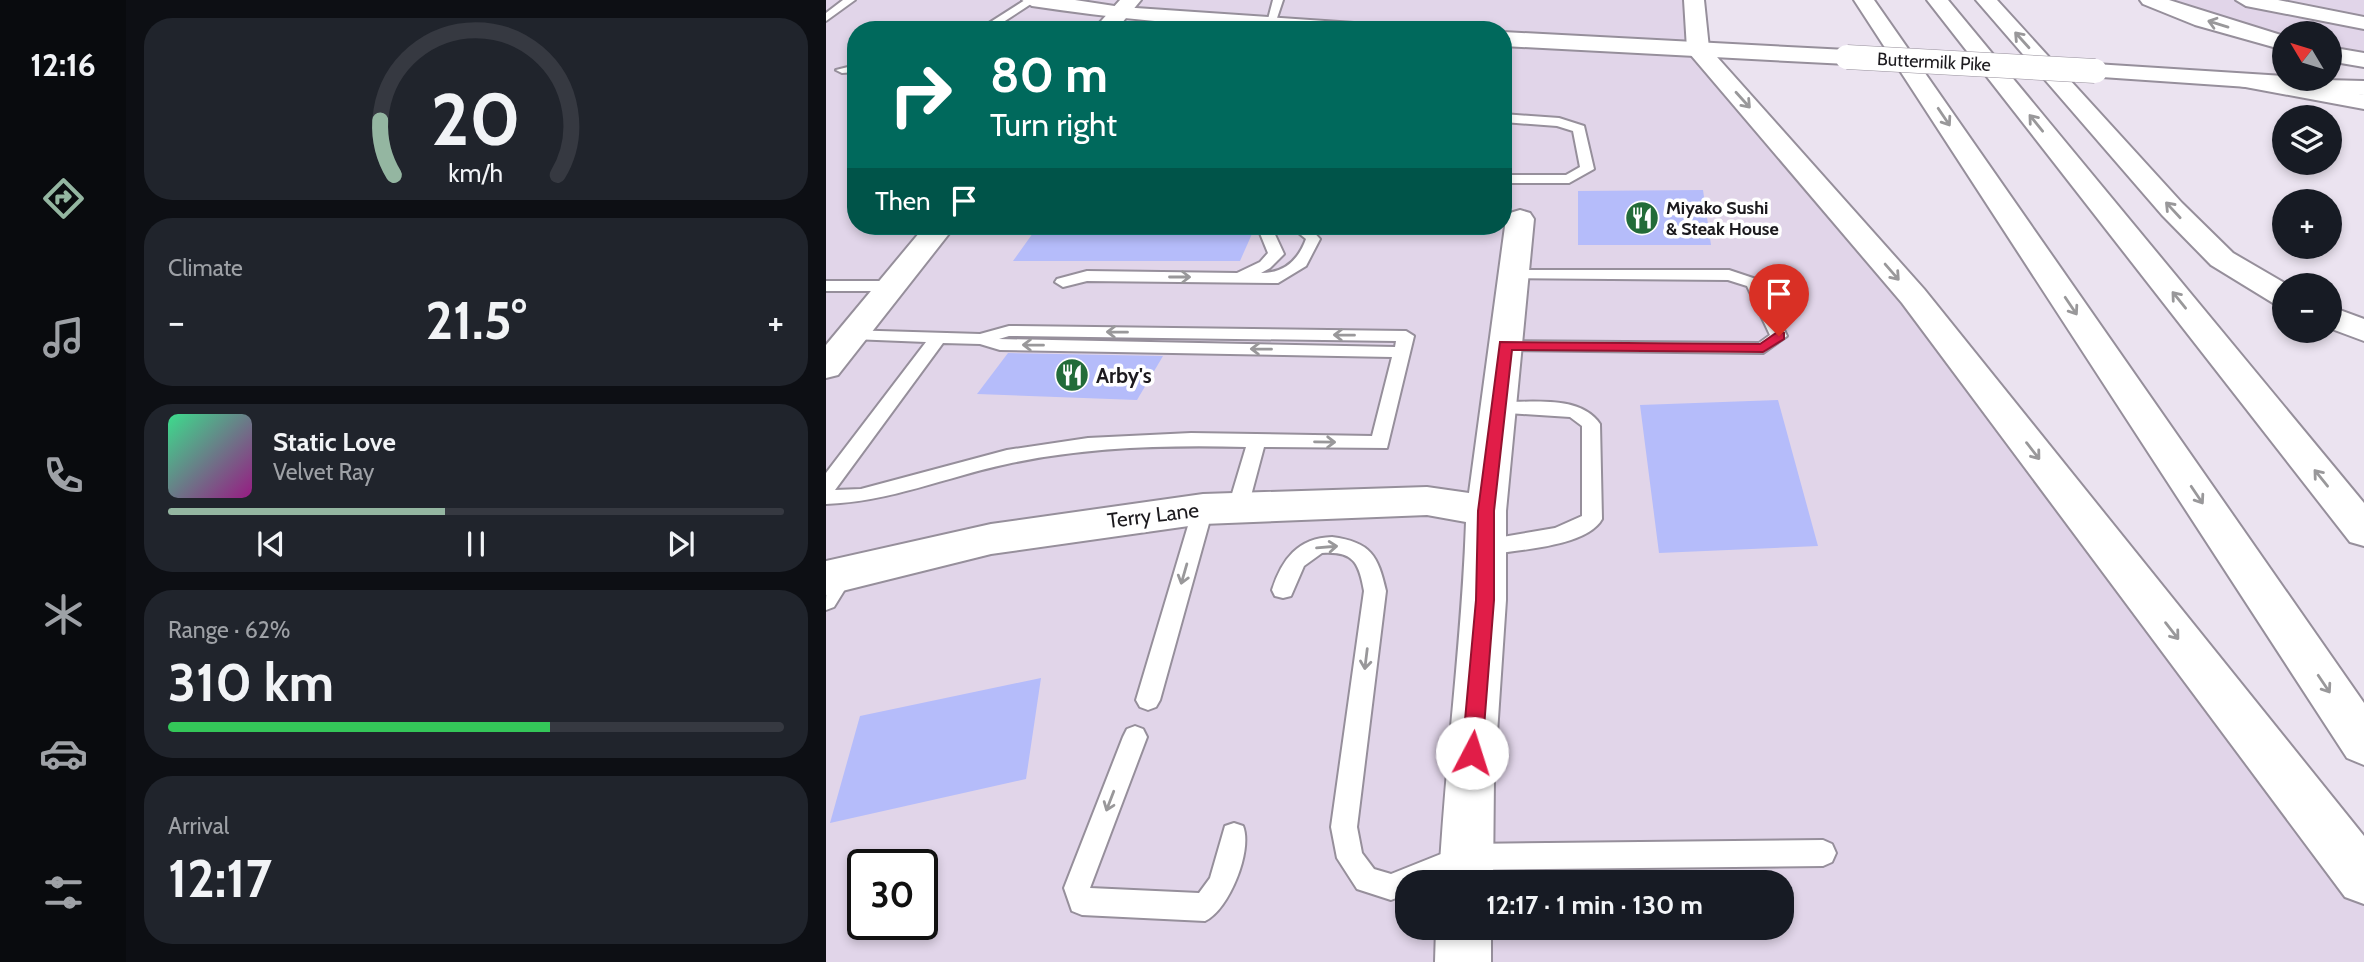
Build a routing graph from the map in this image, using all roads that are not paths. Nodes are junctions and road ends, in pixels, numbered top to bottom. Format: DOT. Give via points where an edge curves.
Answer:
graph roads {
  1 [pos="850,0"];
  2 [pos="1032,0"];
  3 [pos="1278,0"];
  4 [pos="1694,0"];
  5 [pos="1864,0"];
  6 [pos="1937,0"];
  7 [pos="1986,0"];
  8 [pos="2150,0"];
  9 [pos="2246,0"];
  10 [pos="1126,6"];
  11 [pos="826,18"];
  12 [pos="998,21"];
  13 [pos="1112,21"];
  14 [pos="1229,21"];
  15 [pos="1272,21"];
  16 [pos="2364,23"];
  17 [pos="1512,39"];
  18 [pos="2272,40"];
  19 [pos="1698,49"];
  20 [pos="2342,56"];
  21 [pos="2364,60"];
  22 [pos="847,69"];
  23 [pos="842,70"];
  24 [pos="2248,81"];
  25 [pos="2364,88"];
  26 [pos="2364,103"];
  27 [pos="1512,119"];
  28 [pos="1512,179"];
  29 [pos="1520,219"];
  30 [pos="932,235"];
  31 [pos="1268,235"];
  32 [pos="1310,235"];
  33 [pos="1513,275"];
  34 [pos="1239,277"];
  35 [pos="1063,282"];
  36 [pos="826,286"];
  37 [pos="890,286"];
  38 [pos="2272,289"];
  39 [pos="2342,322"];
  40 [pos="2364,331"];
  41 [pos="852,334"];
  42 [pos="939,337"];
  43 [pos="1505,345"];
  44 [pos="826,367"];
  45 [pos="1497,408"];
  46 [pos="1256,440"];
  47 [pos="826,487"];
  48 [pos="826,497"];
  49 [pos="1220,508"];
  50 [pos="1486,529"];
  51 [pos="2364,531"];
  52 [pos="832,584"];
  53 [pos="1283,590"];
  54 [pos="1148,700"];
  55 [pos="1135,737"];
  56 [pos="2364,743"];
  57 [pos="1234,835"];
  58 [pos="1823,853"];
  59 [pos="1466,869"];
  60 [pos="2364,878"];
  61 [pos="1464,940"];
  62 [pos="1463,962"];
  1 -- 11 [label="lane"];
  2 -- 10 [label="main road"];
  2 -- 12 [label="lane"];
  3 -- 15 [label="lane"];
  4 -- 19 [label="main road"];
  5 -- 56 [label="main road, one-way"];
  51 -- 6 [label="main road, one-way"];
  38 -- 7 [label="main road, one-way" via="2222,259 2189,226"];
  18 -- 8 [label="main road, one-way"];
  9 -- 16 [label="main road"];
  10 -- 13 [label="main road"];
  10 -- 14 [label="main road"];
  17 -- 19 [label="main road, Buttermilk Pike"];
  19 -- 24 [label="main road, Buttermilk Pike, bridge"];
  19 -- 60 [label="main road, one-way" via="1913,296"];
  20 -- 21 [label="main road"];
  22 -- 23 [label="lane"];
  24 -- 25 [label="main road, Buttermilk Pike"];
  24 -- 26 [label="main road"];
  27 -- 28 [label="lane" via="1559,122 1579,129 1587,169 1569,179"];
  29 -- 33 [label="main road"];
  30 -- 37 [label="main road"];
  31 -- 34 [label="lane" via="1276,254 1265,265"];
  32 -- 34 [label="lane" via="1309,252 1296,269 1278,278"];
  33 -- 43 [label="main road"];
  33 -- 43 [label="lane" via="1729,275 1753,283 1779,336 1763,348"];
  35 -- 34 [label="lane, one-way" via="1087,276"];
  36 -- 37 [label="lane"];
  37 -- 41 [label="main road"];
  39 -- 40 [label="main road"];
  41 -- 42 [label="lane"];
  41 -- 44 [label="main road"];
  46 -- 42 [label="lane, one-way" via="1380,443 1406,336 1009,331 980,339"];
  42 -- 47 [label="lane"];
  43 -- 45 [label="main road"];
  45 -- 50 [label="main road"];
  45 -- 50 [label="lane" via="1574,411 1591,424 1592,519 1582,527 1551,536"];
  46 -- 48 [label="lane" via="1088,444 1007,457 861,496"];
  46 -- 49 [label="lane"];
  49 -- 50 [label="main road, Terry Lane" via="1427,501"];
  49 -- 52 [label="main road, Terry Lane" via="991,539"];
  49 -- 54 [label="lane, one-way"];
  50 -- 59 [label="main road"];
  53 -- 59 [label="lane, one-way" via="1290,568 1306,550 1326,544 1350,547 1371,567 1375,591 1344,827 1350,858 1366,880 1391,887"];
  55 -- 57 [label="lane, one-way" via="1077,888 1082,901 1205,907 1222,884"];
  58 -- 59 [label="lane"];
  61 -- 62 [label="main road"];
}
